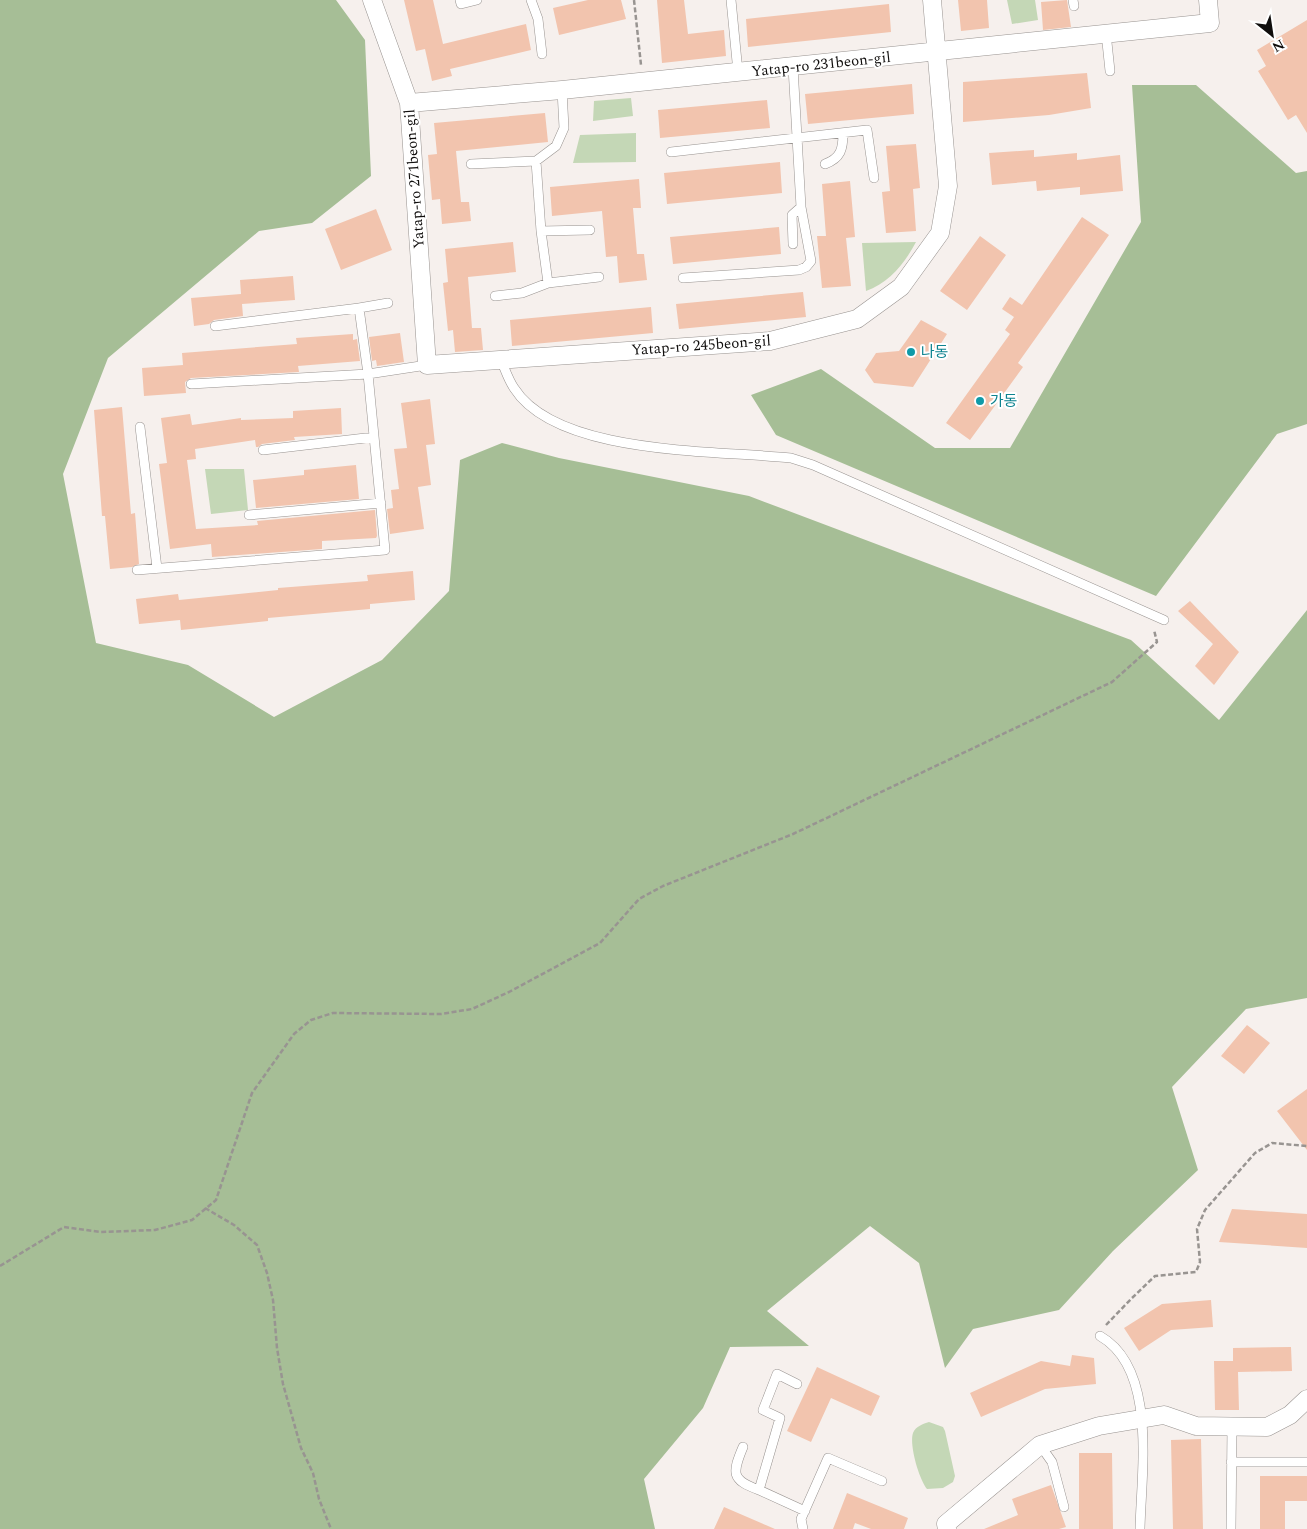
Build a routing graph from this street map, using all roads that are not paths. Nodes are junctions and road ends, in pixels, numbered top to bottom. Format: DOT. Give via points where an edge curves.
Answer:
graph roads {
  1 [pos="372,0"];
  2 [pos="460,0"];
  3 [pos="477,0"];
  4 [pos="531,0"];
  5 [pos="731,0"];
  6 [pos="932,0"];
  7 [pos="1208,0"];
  8 [pos="1106,33"];
  9 [pos="938,52"];
  10 [pos="542,54"];
  11 [pos="792,67"];
  12 [pos="1110,71"];
  13 [pos="738,72"];
  14 [pos="562,90"];
  15 [pos="409,103"];
  16 [pos="842,133"];
  17 [pos="796,139"];
  18 [pos="671,152"];
  19 [pos="536,160"];
  20 [pos="471,164"];
  21 [pos="825,164"];
  22 [pos="874,178"];
  23 [pos="801,207"];
  24 [pos="590,230"];
  25 [pos="541,231"];
  26 [pos="793,244"];
  27 [pos="599,277"];
  28 [pos="683,278"];
  29 [pos="548,283"];
  30 [pos="495,296"];
  31 [pos="388,303"];
  32 [pos="359,308"];
  33 [pos="215,326"];
  34 [pos="501,360"];
  35 [pos="427,365"];
  36 [pos="368,374"];
  37 [pos="191,384"];
  38 [pos="140,427"];
  39 [pos="374,437"];
  40 [pos="263,450"];
  41 [pos="381,504"];
  42 [pos="249,514"];
  43 [pos="157,568"];
  44 [pos="137,570"];
  45 [pos="1164,620"];
  46 [pos="1100,1336"];
  47 [pos="797,1384"];
  48 [pos="1307,1399"];
  49 [pos="1143,1418"];
  50 [pos="1232,1427"];
  51 [pos="1040,1446"];
  52 [pos="743,1447"];
  53 [pos="1232,1462"];
  54 [pos="1307,1462"];
  55 [pos="882,1481"];
  56 [pos="759,1490"];
  57 [pos="1064,1507"];
  58 [pos="805,1510"];
  59 [pos="947,1527"];
  60 [pos="803,1529"];
  61 [pos="1140,1529"];
  62 [pos="1231,1529"];
  1 -- 15 [label="street, Yatap-ro 271beon-gil"];
  2 -- 3 [label="lane" via="461,4"];
  4 -- 10 [label="lane" via="538,19"];
  5 -- 13 [label="lane"];
  6 -- 9 [label="street, Yatap-ro 245beon-gil"];
  7 -- 8 [label="street, Yatap-ro 231beon-gil" via="1210,23"];
  8 -- 9 [label="street, Yatap-ro 231beon-gil"];
  8 -- 12 [label="lane"];
  9 -- 11 [label="street, Yatap-ro 231beon-gil"];
  9 -- 34 [label="street, Yatap-ro 245beon-gil" via="948,186 940,233 901,287 857,319 770,342"];
  11 -- 13 [label="street, Yatap-ro 231beon-gil"];
  11 -- 17 [label="lane"];
  13 -- 14 [label="street, Yatap-ro 231beon-gil"];
  14 -- 15 [label="street, Yatap-ro 231beon-gil"];
  14 -- 19 [label="lane" via="564,128 556,146"];
  15 -- 35 [label="street, Yatap-ro 271beon-gil"];
  16 -- 17 [label="lane"];
  16 -- 21 [label="lane" via="843,149 834,161"];
  16 -- 22 [label="lane" via="867,130"];
  17 -- 18 [label="lane"];
  17 -- 23 [label="lane"];
  19 -- 20 [label="lane"];
  19 -- 25 [label="lane"];
  23 -- 26 [label="lane" via="792,215"];
  23 -- 28 [label="lane" via="811,261 806,267"];
  24 -- 25 [label="lane"];
  25 -- 29 [label="lane"];
  27 -- 29 [label="lane"];
  29 -- 30 [label="lane" via="522,293"];
  31 -- 32 [label="lane"];
  32 -- 33 [label="lane"];
  32 -- 36 [label="lane"];
  34 -- 35 [label="street, Yatap-ro 245beon-gil"];
  34 -- 45 [label="lane" via="514,388 536,410 565,428 599,439 635,445 791,458 813,464"];
  35 -- 36 [label="lane"];
  36 -- 37 [label="lane"];
  36 -- 39 [label="lane"];
  38 -- 43 [label="lane"];
  39 -- 40 [label="lane"];
  39 -- 41 [label="lane"];
  41 -- 42 [label="lane"];
  41 -- 43 [label="lane" via="385,550"];
  43 -- 44 [label="lane"];
  46 -- 49 [label="lane" via="1108,1341 1132,1376"];
  47 -- 56 [label="lane" via="777,1374 763,1410 780,1418"];
  48 -- 50 [label="street" via="1290,1415 1267,1427"];
  49 -- 50 [label="street" via="1164,1415 1196,1426"];
  49 -- 51 [label="street" via="1099,1426"];
  49 -- 61 [label="lane"];
  50 -- 53 [label="lane"];
  51 -- 57 [label="lane" via="1052,1462"];
  51 -- 59 [label="street"];
  52 -- 56 [label="lane" via="734,1467 736,1477 742,1484"];
  53 -- 54 [label="lane"];
  53 -- 62 [label="lane"];
  55 -- 58 [label="lane" via="828,1458"];
  56 -- 58 [label="lane"];
  58 -- 60 [label="lane" via="801,1519"];
}
